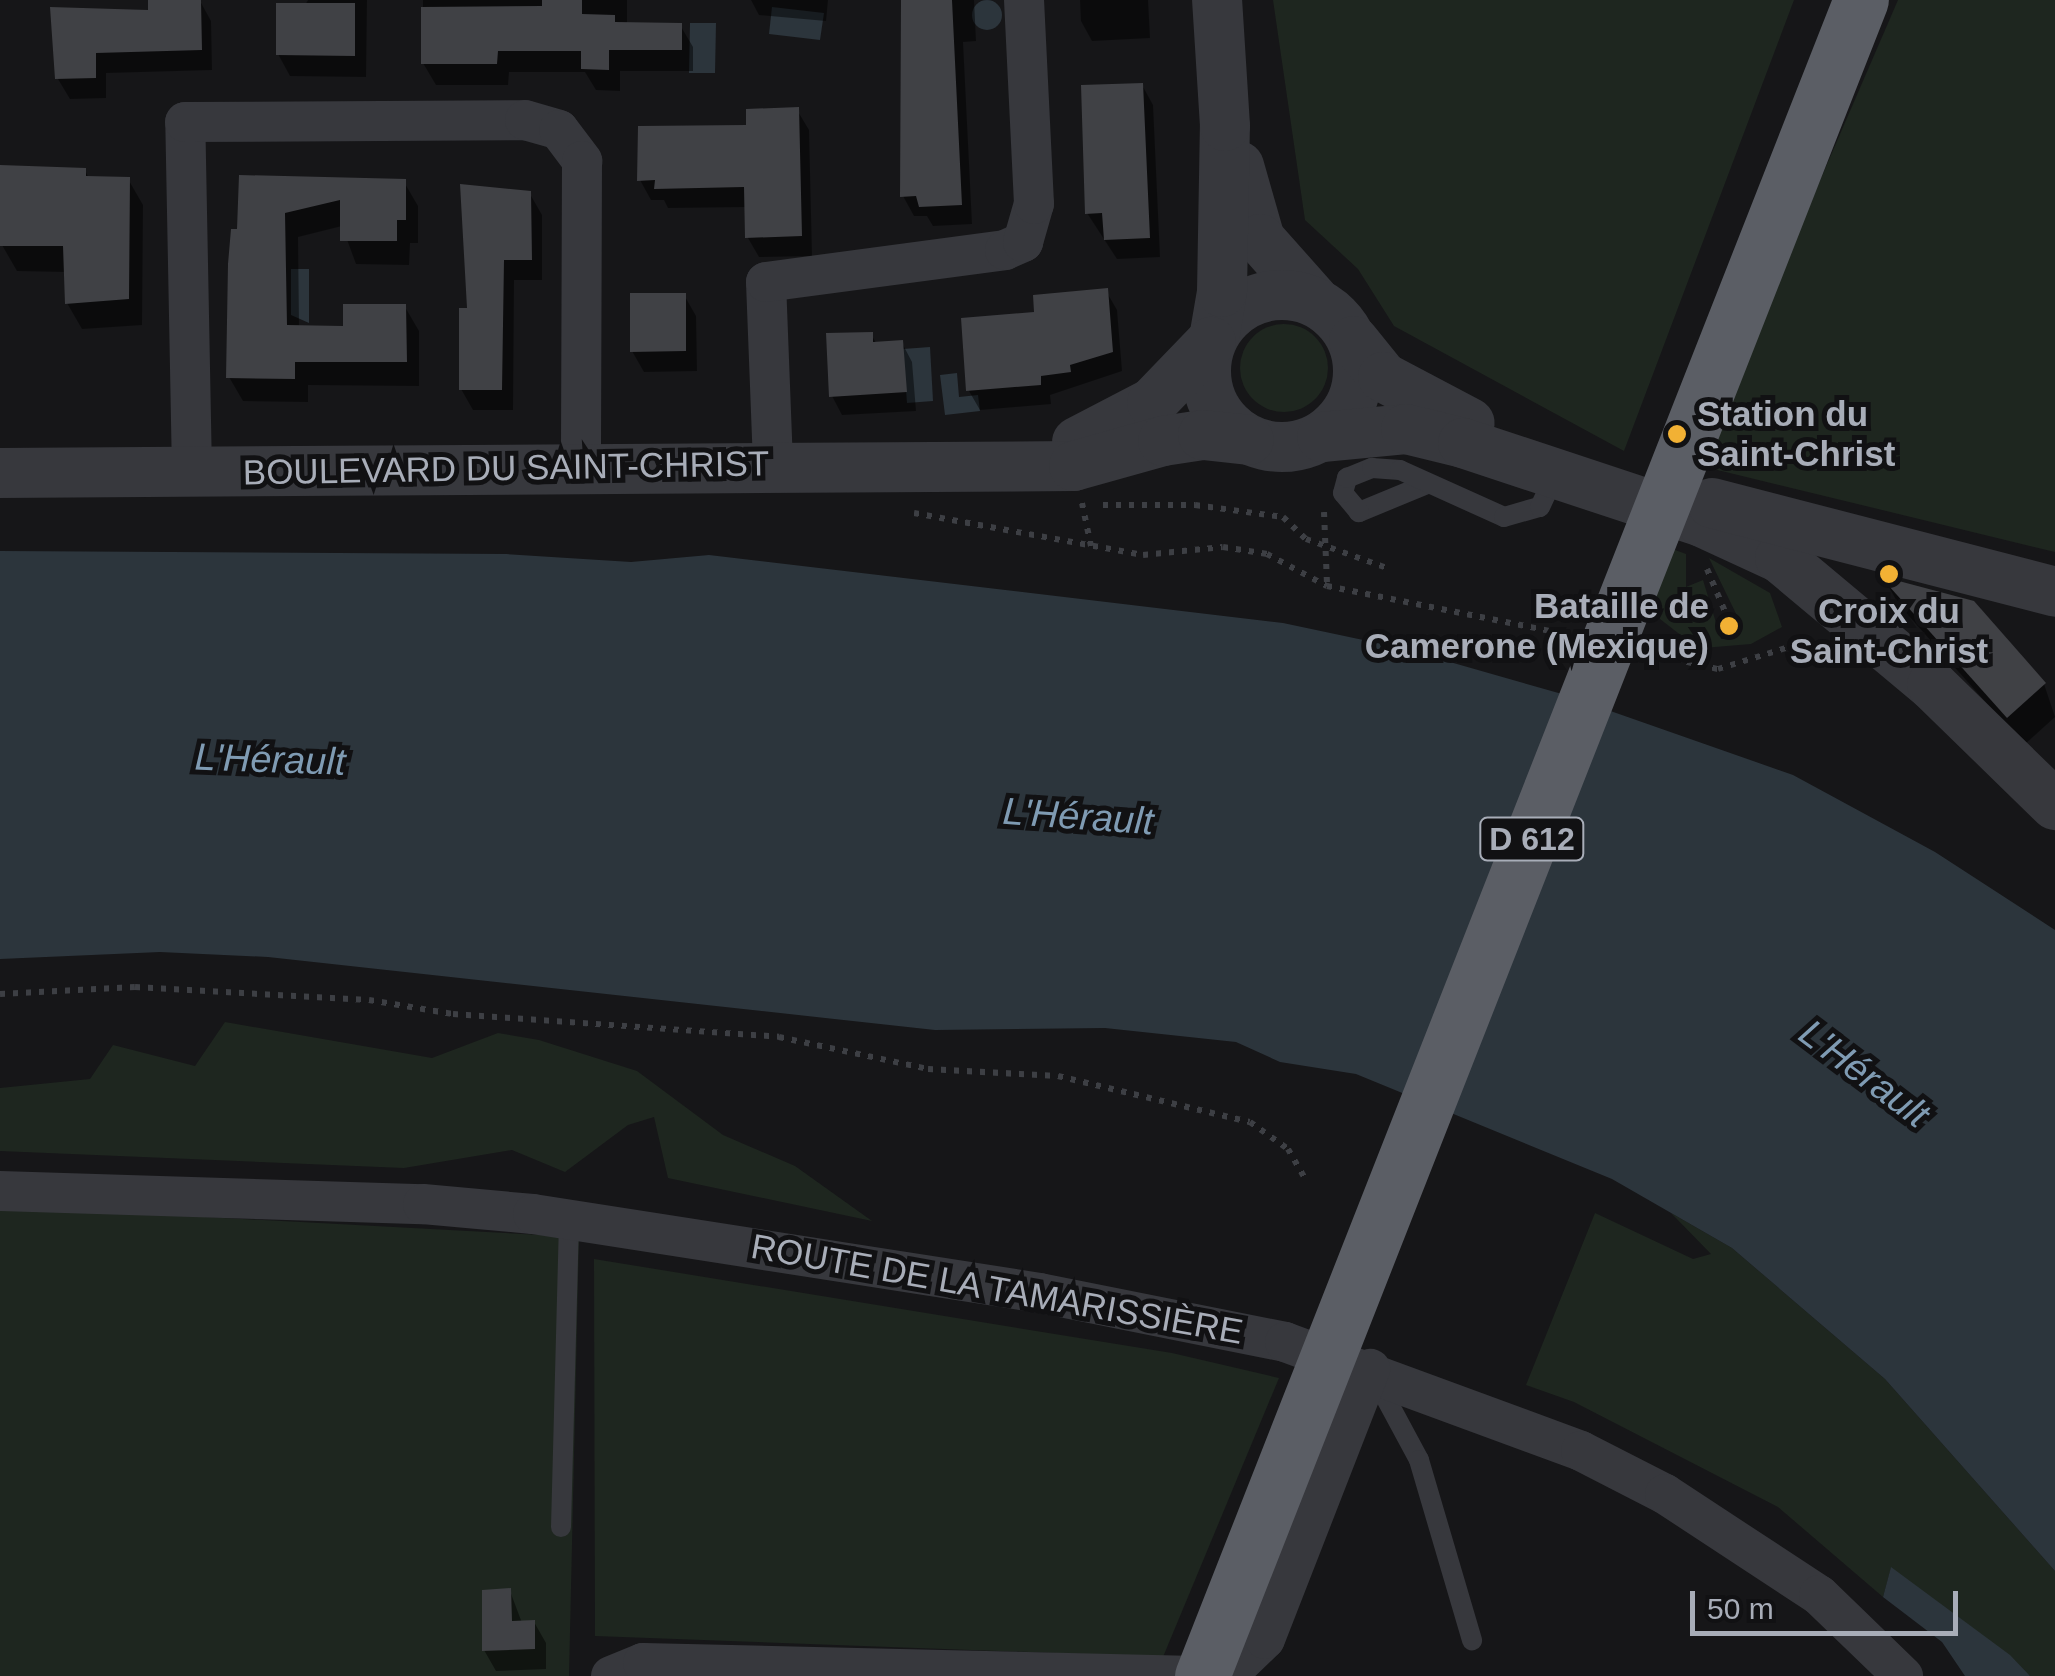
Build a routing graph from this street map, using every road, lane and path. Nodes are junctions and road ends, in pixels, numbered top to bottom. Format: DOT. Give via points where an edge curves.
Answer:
graph roads {
  1 [pos="1024,0"];
  2 [pos="1217,0"];
  3 [pos="1860,0"];
  4 [pos="1225,126"];
  5 [pos="1316,301"];
  6 [pos="1213,337"];
  7 [pos="1354,341"];
  8 [pos="1322,437"];
  9 [pos="1249,440"];
  10 [pos="773,464"];
  11 [pos="581,466"];
  12 [pos="1012,467"];
  13 [pos="192,472"];
  14 [pos="0,474"];
  15 [pos="1556,474"];
  16 [pos="1428,484"];
  17 [pos="1078,486"];
  18 [pos="894,509"];
  19 [pos="1091,546"];
  20 [pos="1390,569"];
  21 [pos="2055,592"];
  22 [pos="1825,635"];
  23 [pos="1583,638"];
  24 [pos="1641,652"];
  25 [pos="2055,805"];
  26 [pos="0,994"];
  27 [pos="1306,1180"];
  28 [pos="0,1191"];
  29 [pos="569,1218"];
  30 [pos="1370,1370"];
  31 [pos="562,1527"];
  32 [pos="1472,1640"];
  33 [pos="1258,1657"];
  34 [pos="611,1676"];
  35 [pos="1202,1676"];
  36 [pos="1903,1676"];
  1 -- 10 [label="street" via="1034,204 1023,242 1005,250 766,282"];
  2 -- 4 [label="street"];
  3 -- 35 [label="highway, D 612, bridge"];
  4 -- 5 [label="street" via="1260,239"];
  4 -- 6 [label="street" via="1222,292"];
  5 -- 6 [label="street" via="1294,294 1248,301"];
  5 -- 7 [label="street"];
  6 -- 9 [label="street" via="1206,364 1215,409"];
  6 -- 12 [label="street, BOULEVARD DU SAINT-CHRIST" via="1152,403 1112,427"];
  7 -- 8 [label="street" via="1356,395"];
  7 -- 21 [label="street" via="1383,377 1469,423 1708,502"];
  8 -- 9 [label="street" via="1273,448"];
  8 -- 15 [label="street" via="1406,429"];
  9 -- 17 [label="street, BOULEVARD DU SAINT-CHRIST" via="1176,439"];
  10 -- 11 [label="street, BOULEVARD DU SAINT-CHRIST"];
  10 -- 12 [label="street, BOULEVARD DU SAINT-CHRIST"];
  11 -- 13 [label="street, BOULEVARD DU SAINT-CHRIST"];
  11 -- 13 [label="street" via="582,160 559,130 525,120 185,122"];
  12 -- 17 [label="street, BOULEVARD DU SAINT-CHRIST"];
  13 -- 14 [label="street, BOULEVARD DU SAINT-CHRIST"];
  15 -- 16 [label="lane" via="1540,507 1504,517"];
  15 -- 25 [label="street" via="1702,522 1780,558 1932,685"];
  17 -- 19 [label="path"];
  17 -- 20 [label="path" via="1283,517 1292,531 1341,555"];
  18 -- 19 [label="path"];
  19 -- 23 [label="path" via="1143,555 1223,547 1267,554 1327,586"];
  22 -- 24 [label="path" via="1718,669"];
  26 -- 27 [label="path" via="135,986 369,1000 453,1014 779,1037 928,1069 1058,1076 1250,1122 1288,1149"];
  28 -- 29 [label="street, ROUTE DE LA TAMARISSIÈRE" via="423,1204"];
  29 -- 30 [label="street, ROUTE DE LA TAMARISSIÈRE" via="1196,1320"];
  29 -- 31 [label="lane"];
  30 -- 32 [label="lane" via="1419,1460"];
  30 -- 33 [label="street"];
  30 -- 36 [label="street, ROUTE DE LA TAMARISSIÈRE" via="1581,1452 1665,1494 1820,1595"];
  33 -- 34 [label="street" via="1196,1676 644,1663"];
}
